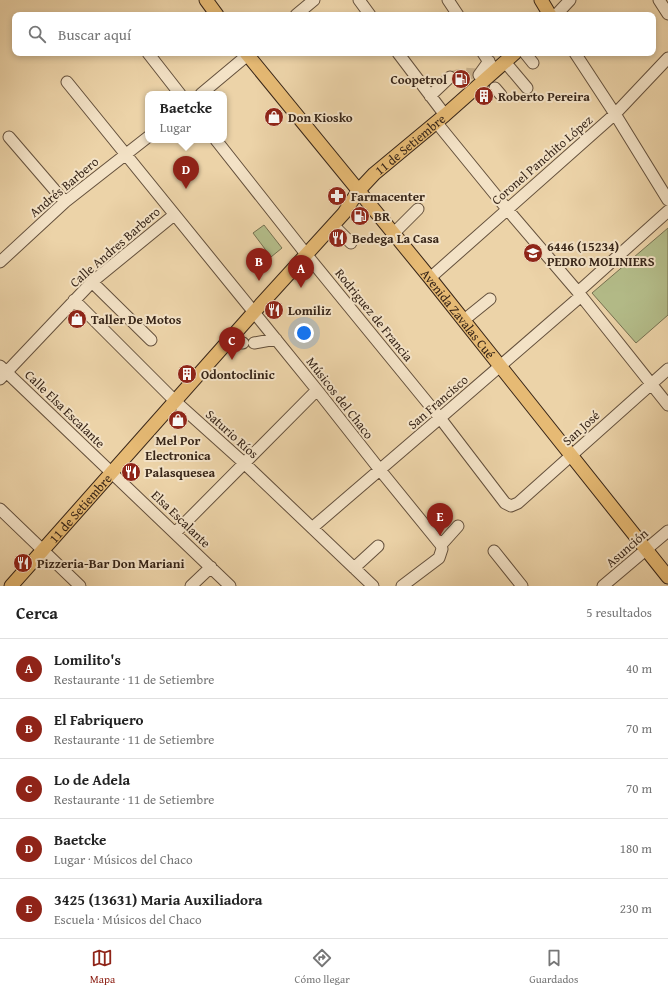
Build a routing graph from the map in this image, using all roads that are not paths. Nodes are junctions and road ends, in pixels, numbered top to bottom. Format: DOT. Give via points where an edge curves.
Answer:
graph roads {
  1 [pos="206,0"];
  2 [pos="314,0"];
  3 [pos="359,0"];
  4 [pos="448,0"];
  5 [pos="541,0"];
  6 [pos="570,0"];
  7 [pos="659,0"];
  8 [pos="215,12"];
  9 [pos="300,12"];
  10 [pos="368,12"];
  11 [pos="456,12"];
  12 [pos="548,12"];
  13 [pos="559,12"];
  14 [pos="668,14"];
  15 [pos="150,56"];
  16 [pos="246,56"];
  17 [pos="250,56"];
  18 [pos="400,56"];
  19 [pos="527,56"];
  20 [pos="577,56"];
  21 [pos="510,57"];
  22 [pos="668,58"];
  23 [pos="533,63"];
  24 [pos="488,75"];
  25 [pos="450,77"];
  26 [pos="67,82"];
  27 [pos="527,88"];
  28 [pos="178,91"];
  29 [pos="205,91"];
  30 [pos="430,96"];
  31 [pos="615,114"];
  32 [pos="440,119"];
  33 [pos="9,137"];
  34 [pos="145,139"];
  35 [pos="218,143"];
  36 [pos="126,154"];
  37 [pos="359,190"];
  38 [pos="668,200"];
  39 [pos="65,202"];
  40 [pos="418,209"];
  41 [pos="507,209"];
  42 [pos="668,211"];
  43 [pos="174,215"];
  44 [pos="333,225"];
  45 [pos="394,233"];
  46 [pos="351,243"];
  47 [pos="306,254"];
  48 [pos="0,262"];
  49 [pos="430,278"];
  50 [pos="92,282"];
  51 [pos="580,294"];
  52 [pos="490,299"];
  53 [pos="74,300"];
  54 [pos="254,312"];
  55 [pos="464,320"];
  56 [pos="276,339"];
  57 [pos="151,340"];
  58 [pos="228,341"];
  59 [pos="243,343"];
  60 [pos="254,343"];
  61 [pos="501,366"];
  62 [pos="668,370"];
  63 [pos="2,373"];
  64 [pos="651,384"];
  65 [pos="317,390"];
  66 [pos="175,401"];
  67 [pos="668,405"];
  68 [pos="440,418"];
  69 [pos="572,455"];
  70 [pos="244,462"];
  71 [pos="380,470"];
  72 [pos="111,472"];
  73 [pos="511,506"];
  74 [pos="0,509"];
  75 [pos="458,526"];
  76 [pos="312,528"];
  77 [pos="668,531"];
  78 [pos="175,533"];
  79 [pos="441,545"];
  80 [pos="378,546"];
  81 [pos="43,550"];
  82 [pos="646,550"];
  83 [pos="494,552"];
  84 [pos="211,567"];
  85 [pos="354,568"];
  86 [pos="668,576"];
  87 [pos="11,586"];
  88 [pos="80,586"];
  89 [pos="191,586"];
  90 [pos="230,586"];
  91 [pos="373,586"];
  92 [pos="402,586"];
  93 [pos="522,586"];
  94 [pos="603,586"];
  1 -- 8 [label="main road"];
  2 -- 9 [label="street"];
  3 -- 10 [label="street"];
  4 -- 11 [label="street"];
  5 -- 12 [label="main road"];
  6 -- 13 [label="street"];
  7 -- 14 [label="street"];
  15 -- 28 [label="street"];
  16 -- 29 [label="street"];
  17 -- 37 [label="main road, Avenida Zavalas Cué"];
  18 -- 30 [label="street"];
  19 -- 23 [label="street"];
  20 -- 31 [label="street"];
  21 -- 24 [label="main road, 11 de Setiembre"];
  21 -- 27 [label="street"];
  22 -- 31 [label="street, Coronel Panchito López"];
  24 -- 32 [label="main road, 11 de Setiembre"];
  25 -- 30 [label="street"];
  26 -- 36 [label="street, Músicos del Chaco"];
  30 -- 32 [label="street"];
  31 -- 38 [label="street"];
  31 -- 41 [label="street, Coronel Panchito López"];
  32 -- 37 [label="main road, 11 de Setiembre" via="374,174"];
  32 -- 41 [label="street"];
  33 -- 39 [label="street"];
  34 -- 36 [label="street, Andrés Barbero"];
  35 -- 47 [label="street, Rodriguez de Francia"];
  36 -- 39 [label="street, Andrés Barbero"];
  36 -- 43 [label="street, Músicos del Chaco"];
  37 -- 44 [label="main road, 11 de Setiembre" via="349,214"];
  37 -- 45 [label="main road, Avenida Zavalas Cué" via="371,208"];
  39 -- 48 [label="street, Andrés Barbero"];
  40 -- 45 [label="street"];
  41 -- 49 [label="street, Coronel Panchito López"];
  41 -- 51 [label="street"];
  42 -- 51 [label="street, San Francisco"];
  43 -- 50 [label="street, Calle Andres Barbero"];
  43 -- 54 [label="street, Músicos del Chaco"];
  44 -- 46 [label="street"];
  44 -- 47 [label="main road, 11 de Setiembre"];
  45 -- 49 [label="main road, Avenida Zavalas Cué"];
  47 -- 54 [label="main road, 11 de Setiembre"];
  47 -- 68 [label="street, Rodriguez de Francia"];
  49 -- 55 [label="main road, Avenida Zavalas Cué"];
  50 -- 53 [label="street, Calle Andres Barbero"];
  50 -- 57 [label="street"];
  51 -- 61 [label="street, San Francisco"];
  51 -- 64 [label="street"];
  52 -- 55 [label="street"];
  53 -- 63 [label="street, Calle Andres Barbero"];
  53 -- 66 [label="street, Saturio Ríos"];
  54 -- 56 [label="street, Músicos del Chaco"];
  54 -- 58 [label="main road, 11 de Setiembre"];
  55 -- 61 [label="main road, Avenida Zavalas Cué"];
  56 -- 60 [label="street"];
  56 -- 65 [label="street, Músicos del Chaco"];
  58 -- 59 [label="street"];
  58 -- 66 [label="main road, 11 de Setiembre"];
  61 -- 68 [label="street, San Francisco"];
  61 -- 69 [label="main road, Avenida Zavalas Cué"];
  62 -- 64 [label="street, San José"];
  63 -- 72 [label="street, Calle Elsa Escalante"];
  64 -- 67 [label="street"];
  64 -- 69 [label="street, San José"];
  65 -- 70 [label="street"];
  65 -- 71 [label="street, Músicos del Chaco"];
  66 -- 70 [label="street, Saturio Ríos"];
  66 -- 72 [label="main road, 11 de Setiembre"];
  68 -- 71 [label="street, San Francisco"];
  68 -- 73 [label="street, Rodriguez de Francia" via="501,499"];
  69 -- 73 [label="street, San José" via="518,503"];
  69 -- 82 [label="main road, Avenida Zavalas Cué"];
  70 -- 76 [label="street, Saturio Ríos"];
  70 -- 78 [label="street"];
  71 -- 76 [label="street, San Francisco"];
  71 -- 79 [label="street, Músicos del Chaco"];
  72 -- 78 [label="street, Elsa Escalante"];
  72 -- 81 [label="main road, 11 de Setiembre"];
  74 -- 81 [label="street"];
  75 -- 79 [label="street"];
  76 -- 85 [label="street, Saturio Ríos"];
  77 -- 82 [label="street, Asunción"];
  78 -- 84 [label="street, Elsa Escalante"];
  79 -- 92 [label="street" via="439,558"];
  80 -- 85 [label="street"];
  81 -- 87 [label="main road, 11 de Setiembre"];
  81 -- 88 [label="street"];
  82 -- 86 [label="main road, Avenida Zavalas Cué"];
  82 -- 94 [label="street, Asunción"];
  83 -- 93 [label="street"];
  84 -- 89 [label="street"];
  84 -- 90 [label="street, Elsa Escalante"];
  85 -- 91 [label="street, Saturio Ríos"];
}
